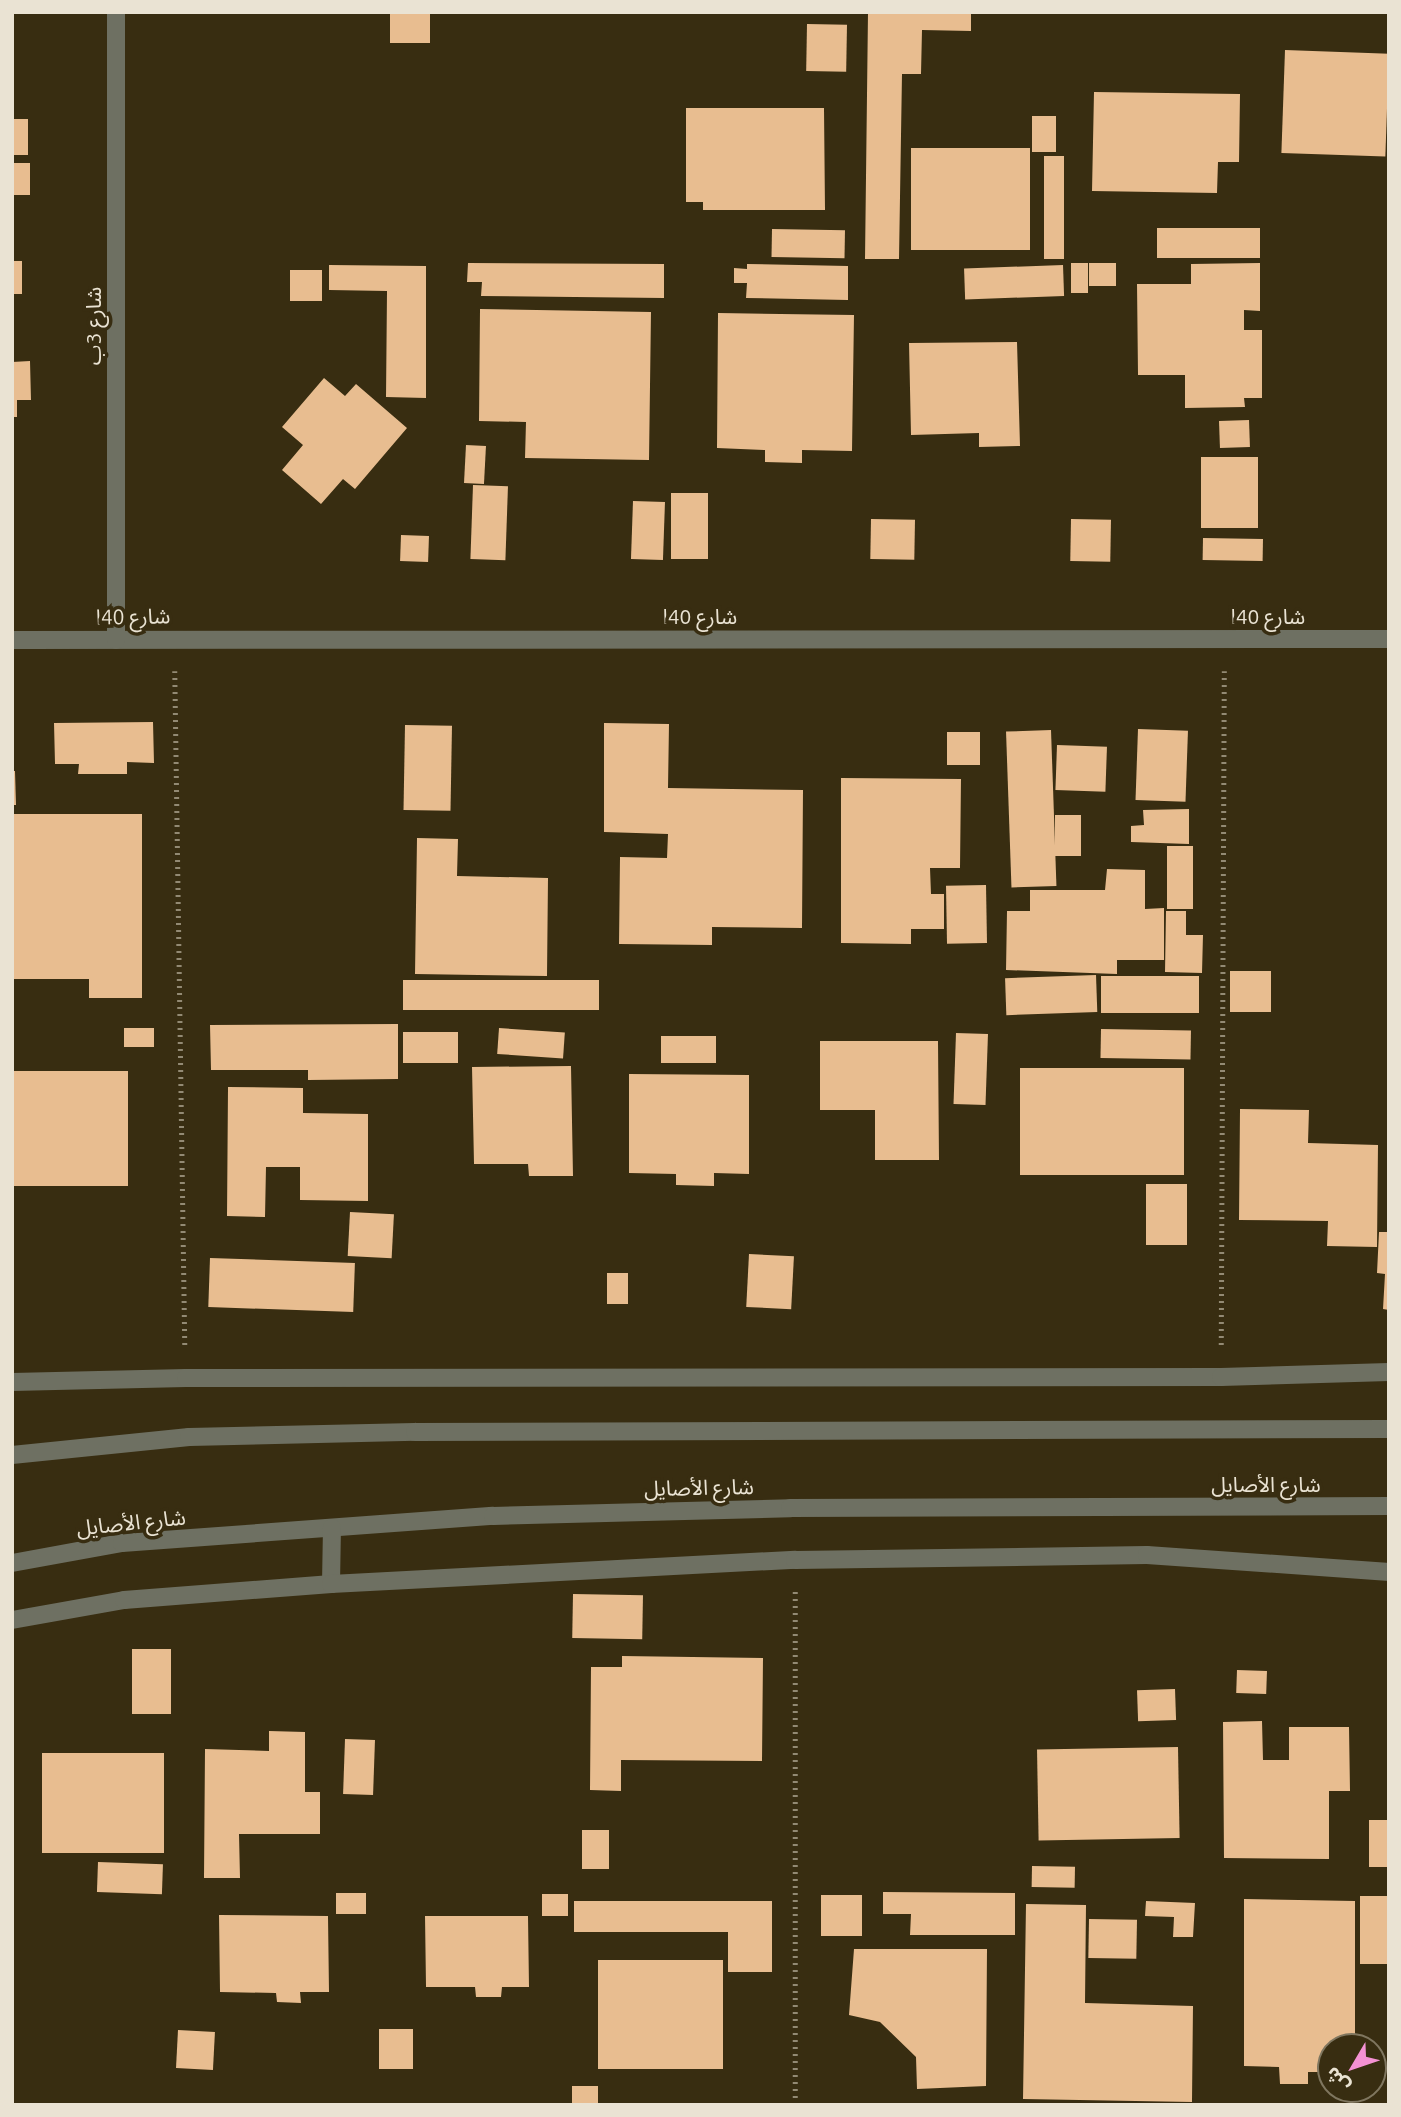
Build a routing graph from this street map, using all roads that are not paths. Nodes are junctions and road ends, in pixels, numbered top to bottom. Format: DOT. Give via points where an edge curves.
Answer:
graph roads {
  1 [pos="116,12"];
  2 [pos="1389,639"];
  3 [pos="12,640"];
  4 [pos="116,640"];
  5 [pos="1389,1372"];
  6 [pos="12,1382"];
  7 [pos="1389,1429"];
  8 [pos="12,1455"];
  9 [pos="1389,1506"];
  10 [pos="332,1528"];
  11 [pos="12,1563"];
  12 [pos="1389,1572"];
  13 [pos="331,1584"];
  14 [pos="12,1619"];
  1 -- 4 [label="street, شارع 3ب"];
  2 -- 4 [label="street, شارع 40ا"];
  3 -- 4 [label="street, شارع 40ا"];
  5 -- 6 [label="street" via="1221,1377"];
  7 -- 8 [label="street" via="415,1432 189,1437"];
  9 -- 10 [label="street, شارع الأصايل" via="655,1510"];
  10 -- 11 [label="street, شارع الأصايل" via="122,1542"];
  10 -- 13 [label="street"];
  12 -- 13 [label="street" via="1147,1555 795,1560"];
  13 -- 14 [label="street" via="124,1600"];
}
